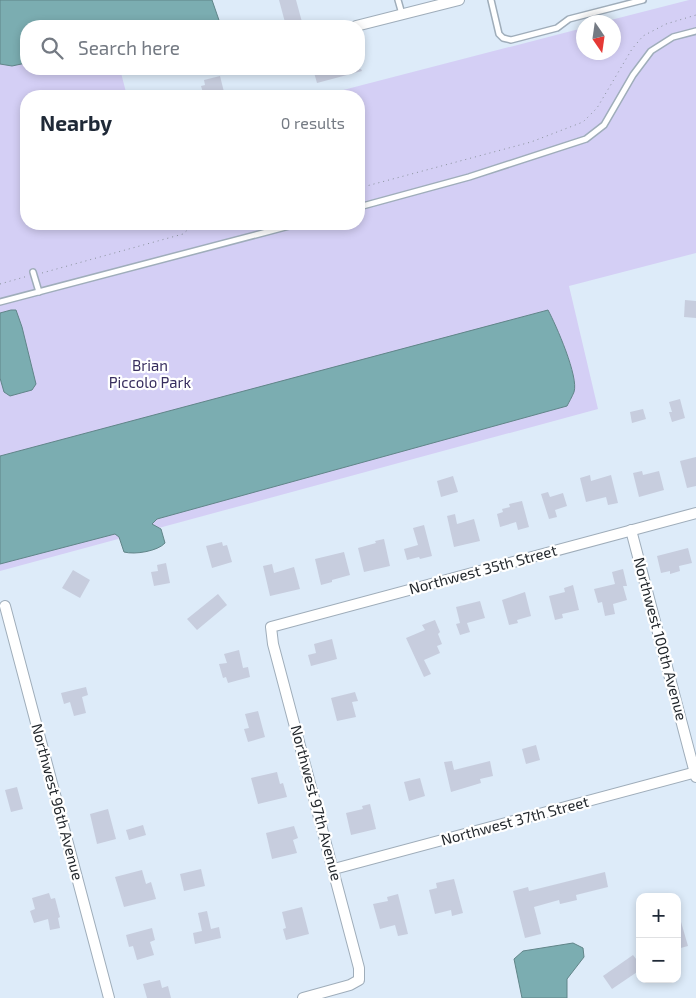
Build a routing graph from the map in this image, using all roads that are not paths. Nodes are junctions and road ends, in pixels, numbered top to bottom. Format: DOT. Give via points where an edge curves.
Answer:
graph roads {
  1 [pos="398,0"];
  2 [pos="459,0"];
  3 [pos="491,0"];
  4 [pos="643,0"];
  5 [pos="402,14"];
  6 [pos="365,24"];
  7 [pos="696,31"];
  8 [pos="365,205"];
  9 [pos="274,230"];
  10 [pos="34,273"];
  11 [pos="38,292"];
  12 [pos="0,302"];
  13 [pos="696,513"];
  14 [pos="631,530"];
  15 [pos="5,606"];
  16 [pos="271,627"];
  17 [pos="696,774"];
  18 [pos="334,869"];
  19 [pos="109,998"];
  20 [pos="302,998"];
  1 -- 5 [label="lane"];
  2 -- 5 [label="street"];
  3 -- 4 [label="lane" via="499,34 511,40 557,28 569,19"];
  5 -- 6 [label="street"];
  7 -- 8 [label="lane" via="673,37 651,51 604,125 586,139 470,177"];
  9 -- 11 [label="lane"];
  10 -- 11 [label="lane"];
  11 -- 12 [label="lane"];
  13 -- 14 [label="street, Northwest 35th Street"];
  14 -- 16 [label="street, Northwest 35th Street"];
  14 -- 17 [label="street, Northwest 100th Avenue"];
  15 -- 19 [label="street, Northwest 96th Avenue"];
  16 -- 18 [label="street, Northwest 97th Avenue"];
  17 -- 18 [label="street, Northwest 37th Street"];
  18 -- 20 [label="street, Northwest 97th Avenue" via="359,968 359,980"];
}
